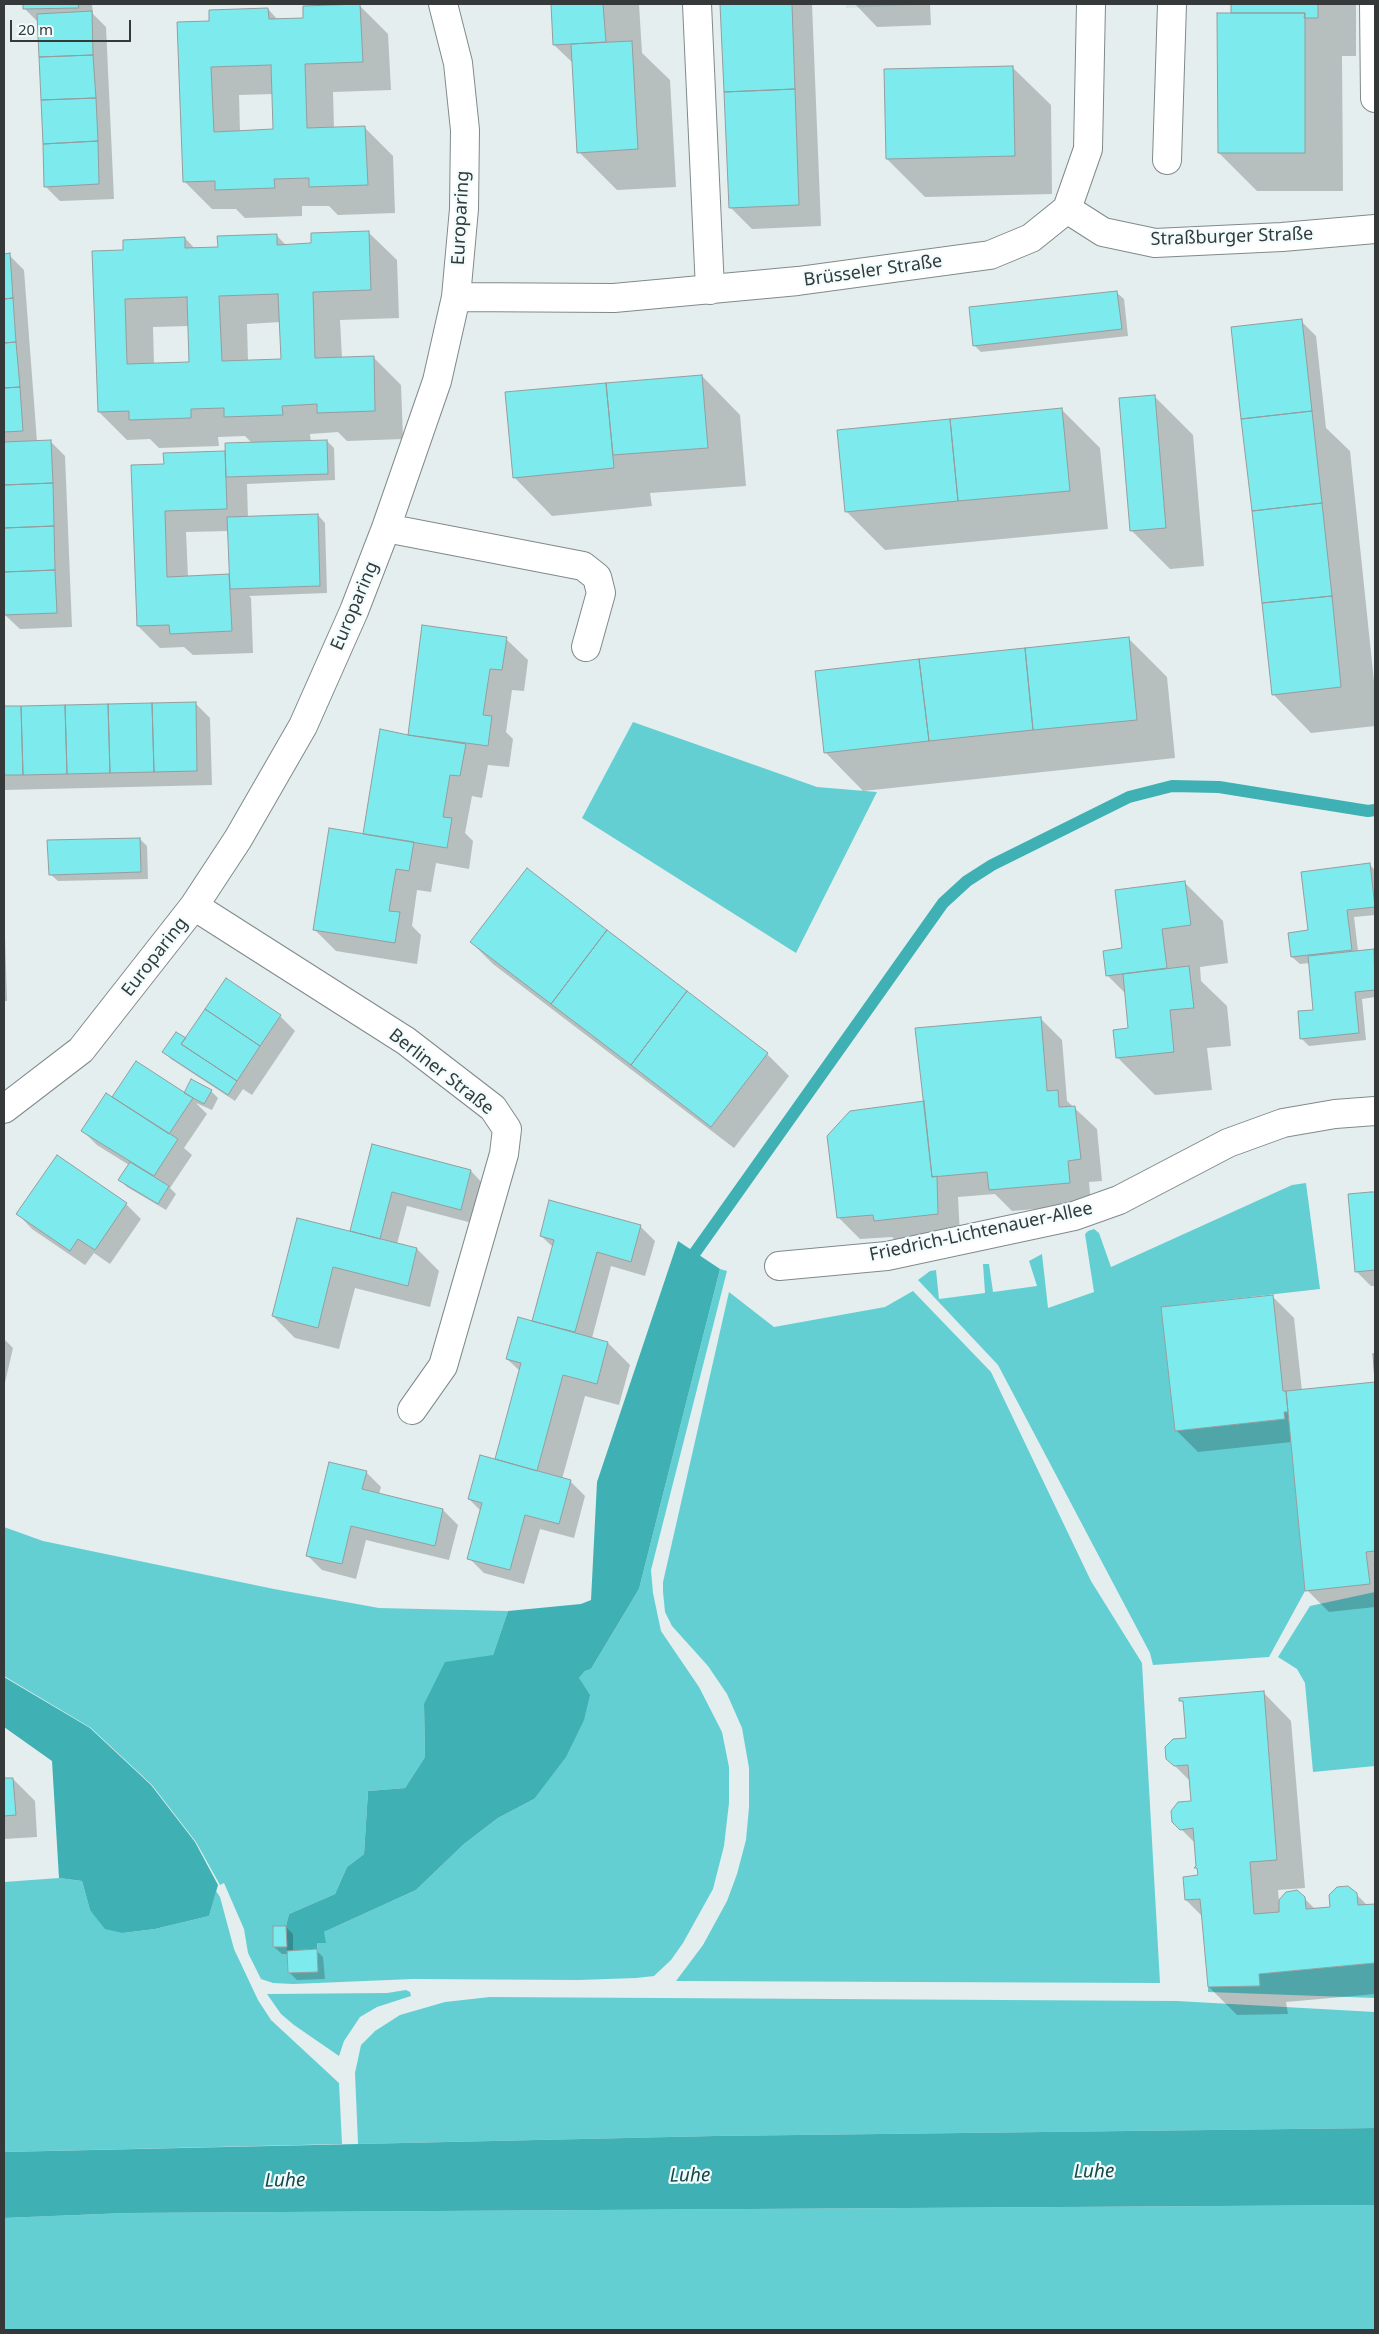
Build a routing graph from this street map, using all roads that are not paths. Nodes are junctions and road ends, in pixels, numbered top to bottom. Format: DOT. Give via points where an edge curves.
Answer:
graph roads {
  1 [pos="443,4"];
  2 [pos="698,4"];
  3 [pos="1091,4"];
  4 [pos="1172,4"];
  5 [pos="1374,4"];
  6 [pos="1375,98"];
  7 [pos="1168,160"];
  8 [pos="1067,209"];
  9 [pos="1375,228"];
  10 [pos="710,290"];
  11 [pos="456,297"];
  12 [pos="386,528"];
  13 [pos="586,647"];
  14 [pos="194,906"];
  15 [pos="4,1109"];
  16 [pos="1375,1111"];
  17 [pos="779,1266"];
  18 [pos="412,1410"];
  1 -- 11 [label="street, Europaring" via="458,63 465,130 464,209"];
  2 -- 10 [label="street"];
  3 -- 8 [label="street" via="1088,149"];
  4 -- 7 [label="street"];
  5 -- 6 [label="street"];
  8 -- 9 [label="street, Straßburger Straße" via="1103,232 1155,243 1282,237"];
  8 -- 10 [label="street, Brüsseler Straße" via="1031,238 990,255 798,282"];
  10 -- 11 [label="street, Brüsseler Straße" via="614,298"];
  11 -- 12 [label="street, Europaring" via="437,381"];
  12 -- 13 [label="street" via="582,566 597,577 601,593"];
  12 -- 14 [label="street, Europaring" via="354,611 303,726 238,839"];
  14 -- 15 [label="street, Europaring" via="81,1050"];
  14 -- 18 [label="street, Berliner Straße" via="406,1041 493,1108 507,1129 504,1154 443,1366"];
  16 -- 17 [label="street, Friedrich-Lichtenauer-Allee" via="1283,1123 1228,1143 1119,1200 1074,1216 887,1256"];
}
